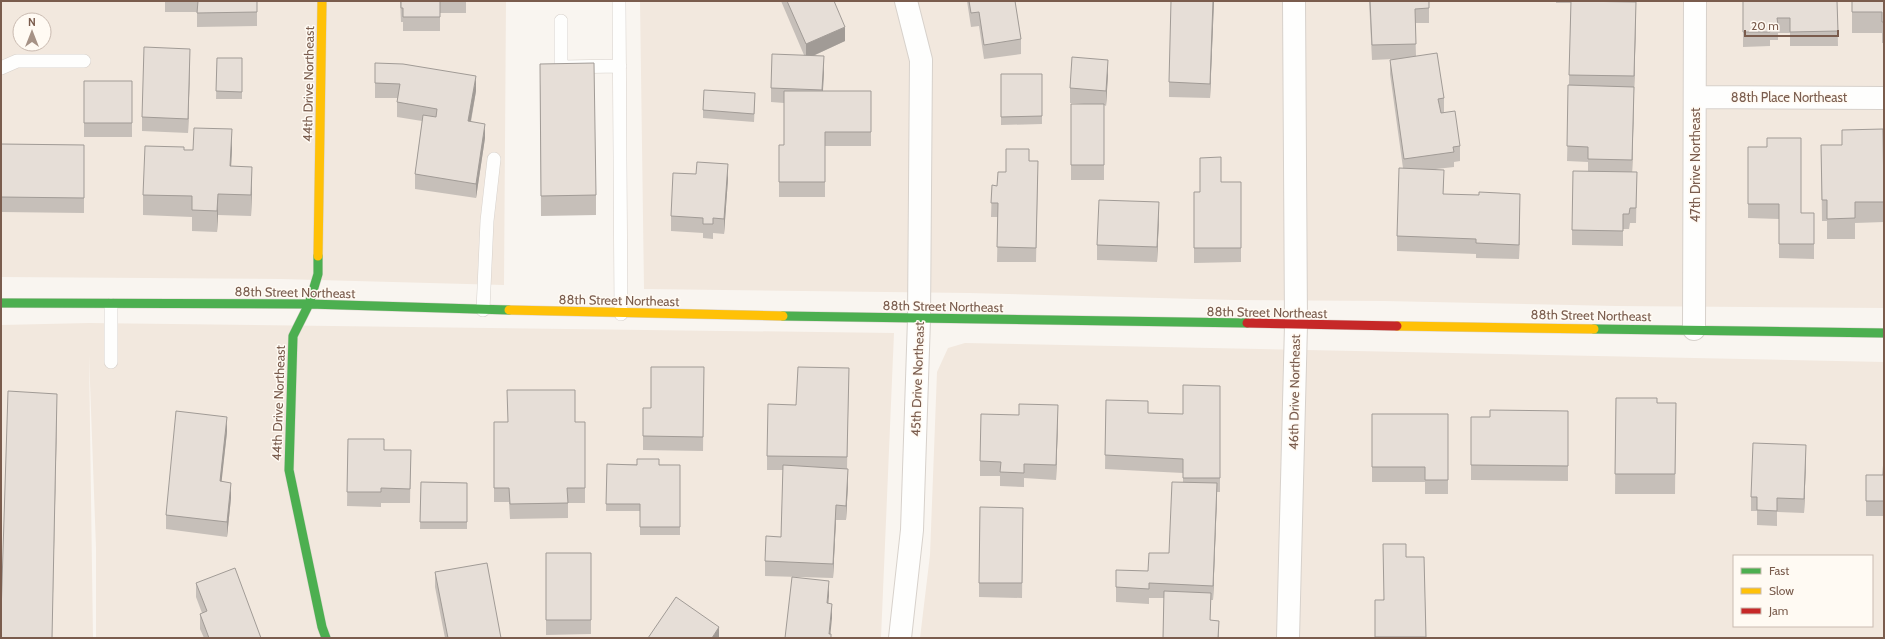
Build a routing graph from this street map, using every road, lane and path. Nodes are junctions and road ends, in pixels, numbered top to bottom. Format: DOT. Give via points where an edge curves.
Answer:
graph roads {
  1 [pos="322,1"];
  2 [pos="619,1"];
  3 [pos="906,1"];
  4 [pos="1294,1"];
  5 [pos="1695,1"];
  6 [pos="561,21"];
  7 [pos="84,61"];
  8 [pos="620,66"];
  9 [pos="1,68"];
  10 [pos="1695,97"];
  11 [pos="1884,98"];
  12 [pos="494,159"];
  13 [pos="1,303"];
  14 [pos="309,304"];
  15 [pos="111,305"];
  16 [pos="483,310"];
  17 [pos="621,314"];
  18 [pos="919,319"];
  19 [pos="1296,325"];
  20 [pos="1694,329"];
  21 [pos="1884,333"];
  22 [pos="111,362"];
  23 [pos="326,638"];
  24 [pos="900,638"];
  25 [pos="1288,638"];
  1 -- 14 [label="main road, 44th Drive Northeast" via="318,274"];
  2 -- 8 [label="lane"];
  3 -- 18 [label="street, 45th Drive Northeast" via="921,60"];
  4 -- 19 [label="street, 46th Drive Northeast"];
  5 -- 10 [label="street, 47th Drive Northeast"];
  6 -- 8 [label="lane" via="561,67"];
  7 -- 9 [label="lane" via="17,61"];
  8 -- 17 [label="lane"];
  10 -- 11 [label="street, 88th Place Northeast"];
  10 -- 20 [label="street, 47th Drive Northeast"];
  12 -- 16 [label="lane" via="487,221"];
  13 -- 15 [label="main road, 88th Street Northeast"];
  14 -- 15 [label="main road, 88th Street Northeast"];
  14 -- 16 [label="main road, 88th Street Northeast"];
  14 -- 23 [label="main road, 44th Drive Northeast" via="293,336 289,470"];
  15 -- 22 [label="lane"];
  16 -- 17 [label="main road, 88th Street Northeast"];
  17 -- 18 [label="main road, 88th Street Northeast"];
  18 -- 19 [label="main road, 88th Street Northeast"];
  18 -- 24 [label="street, 45th Drive Northeast" via="912,530"];
  19 -- 20 [label="main road, 88th Street Northeast"];
  19 -- 25 [label="street, 46th Drive Northeast"];
  20 -- 21 [label="main road, 88th Street Northeast"];
}
